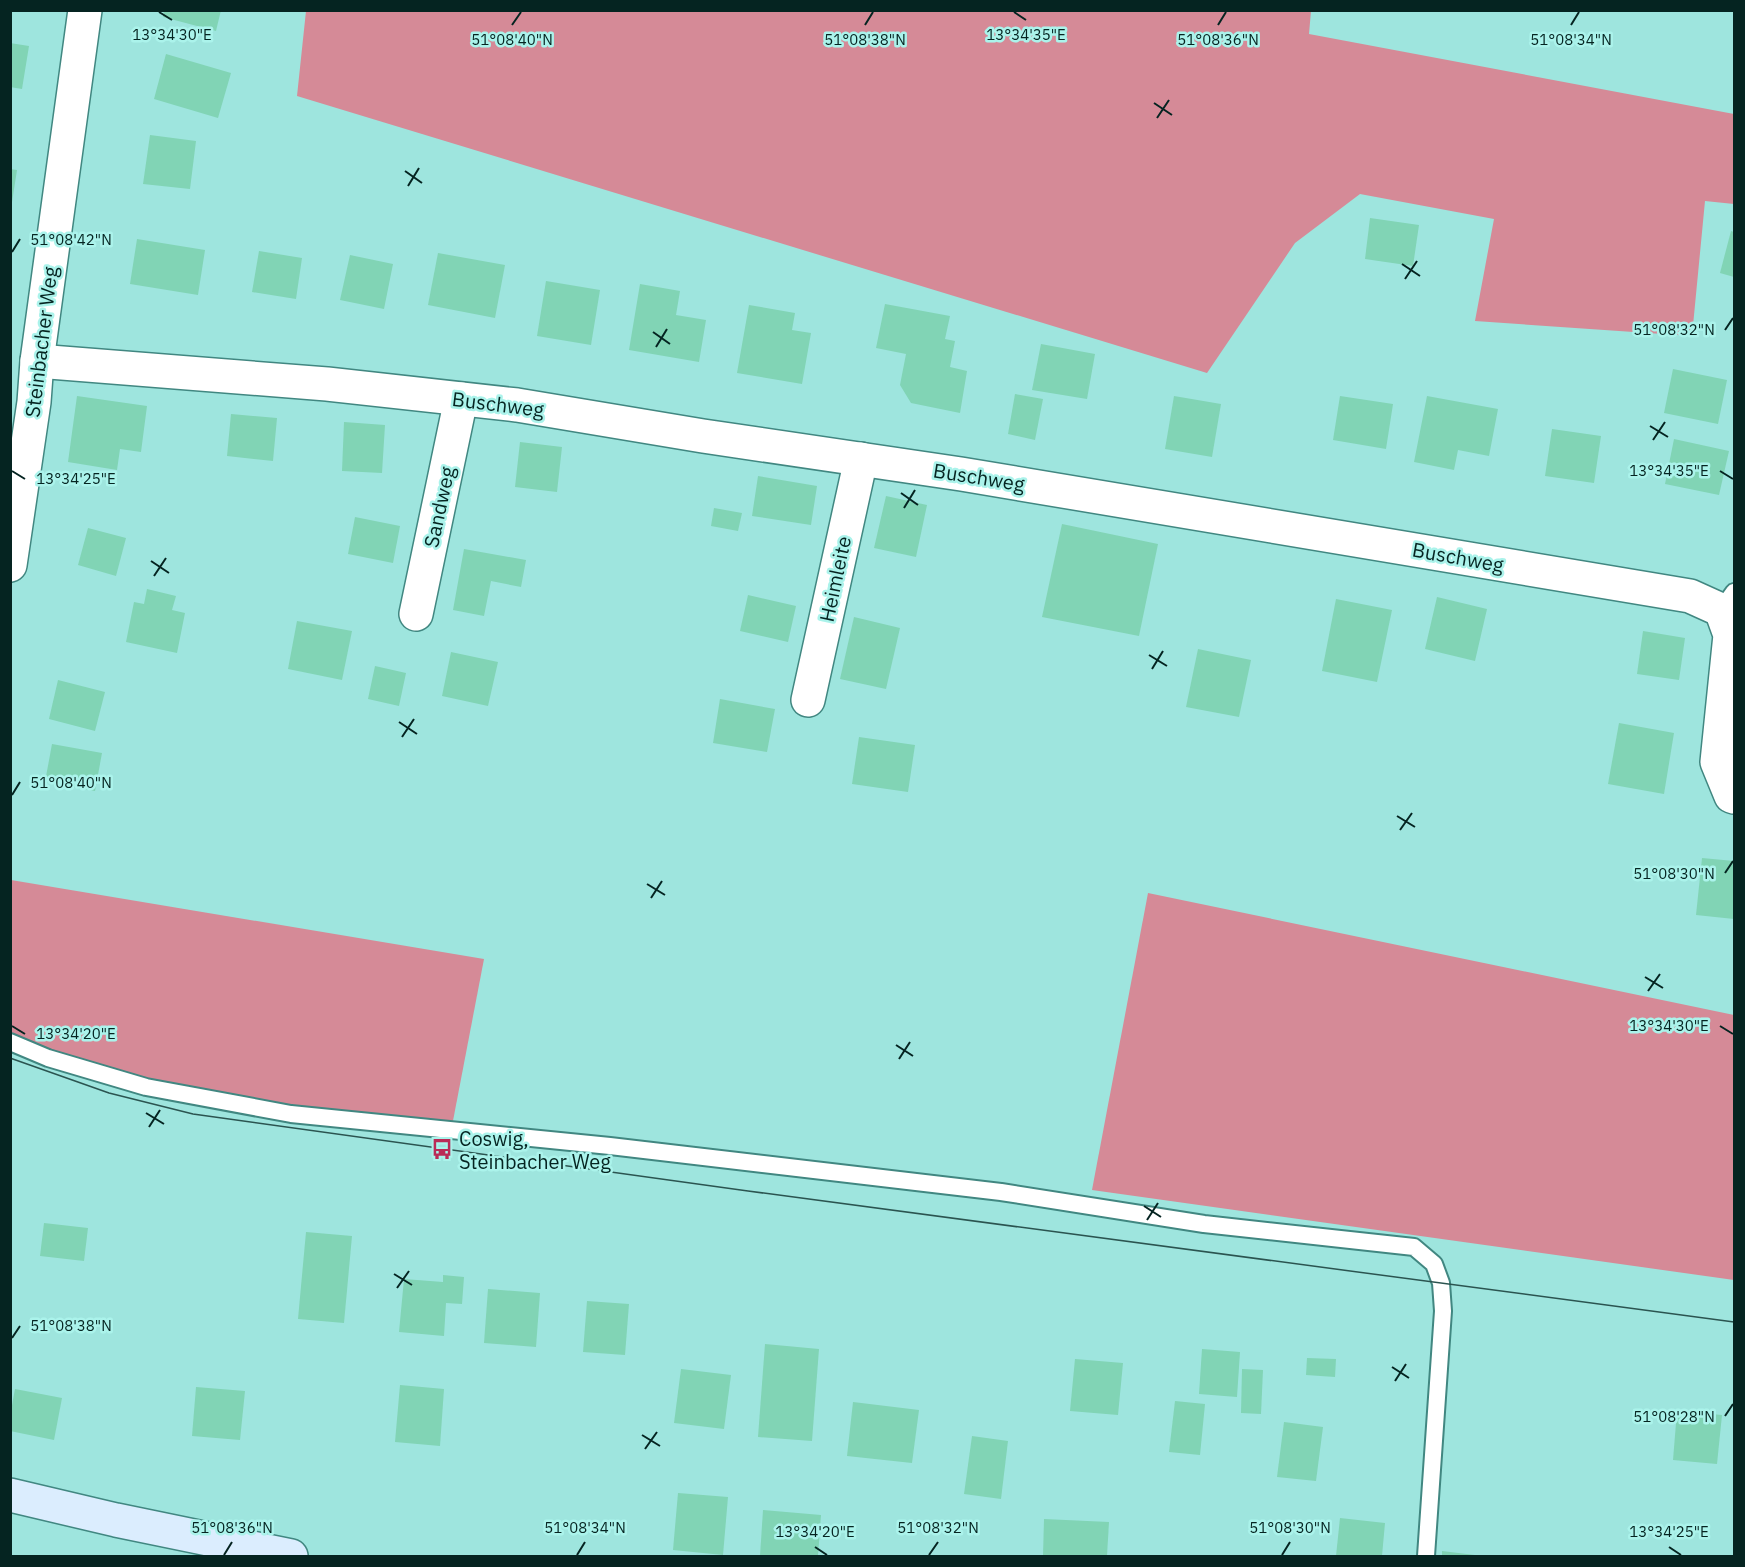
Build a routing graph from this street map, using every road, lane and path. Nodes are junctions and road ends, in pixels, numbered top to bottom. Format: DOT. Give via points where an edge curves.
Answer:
graph roads {
  1 [pos="85,10"];
  2 [pos="37,361"];
  3 [pos="461,399"];
  4 [pos="861,459"];
  5 [pos="10,566"];
  6 [pos="1728,601"];
  7 [pos="416,614"];
  8 [pos="808,700"];
  9 [pos="1734,797"];
  10 [pos="10,1042"];
  11 [pos="10,1495"];
  12 [pos="291,1557"];
  13 [pos="1426,1557"];
  1 -- 2 [label="street, Steinbacher Weg"];
  2 -- 3 [label="street, Buschweg"];
  2 -- 5 [label="street, Steinbacher Weg"];
  3 -- 4 [label="street, Buschweg"];
  3 -- 7 [label="street, Sandweg"];
  4 -- 6 [label="street, Buschweg"];
  4 -- 8 [label="street, Heimleite"];
  6 -- 9 [label="street, Buschweg" via="1730,635 1717,762"];
  10 -- 13 [label="lane" via="48,1058 146,1086 291,1114 610,1146 990,1191 1204,1224 1414,1248 1434,1264 1441,1283 1443,1311"];
  11 -- 12 [label="main road"];
}
